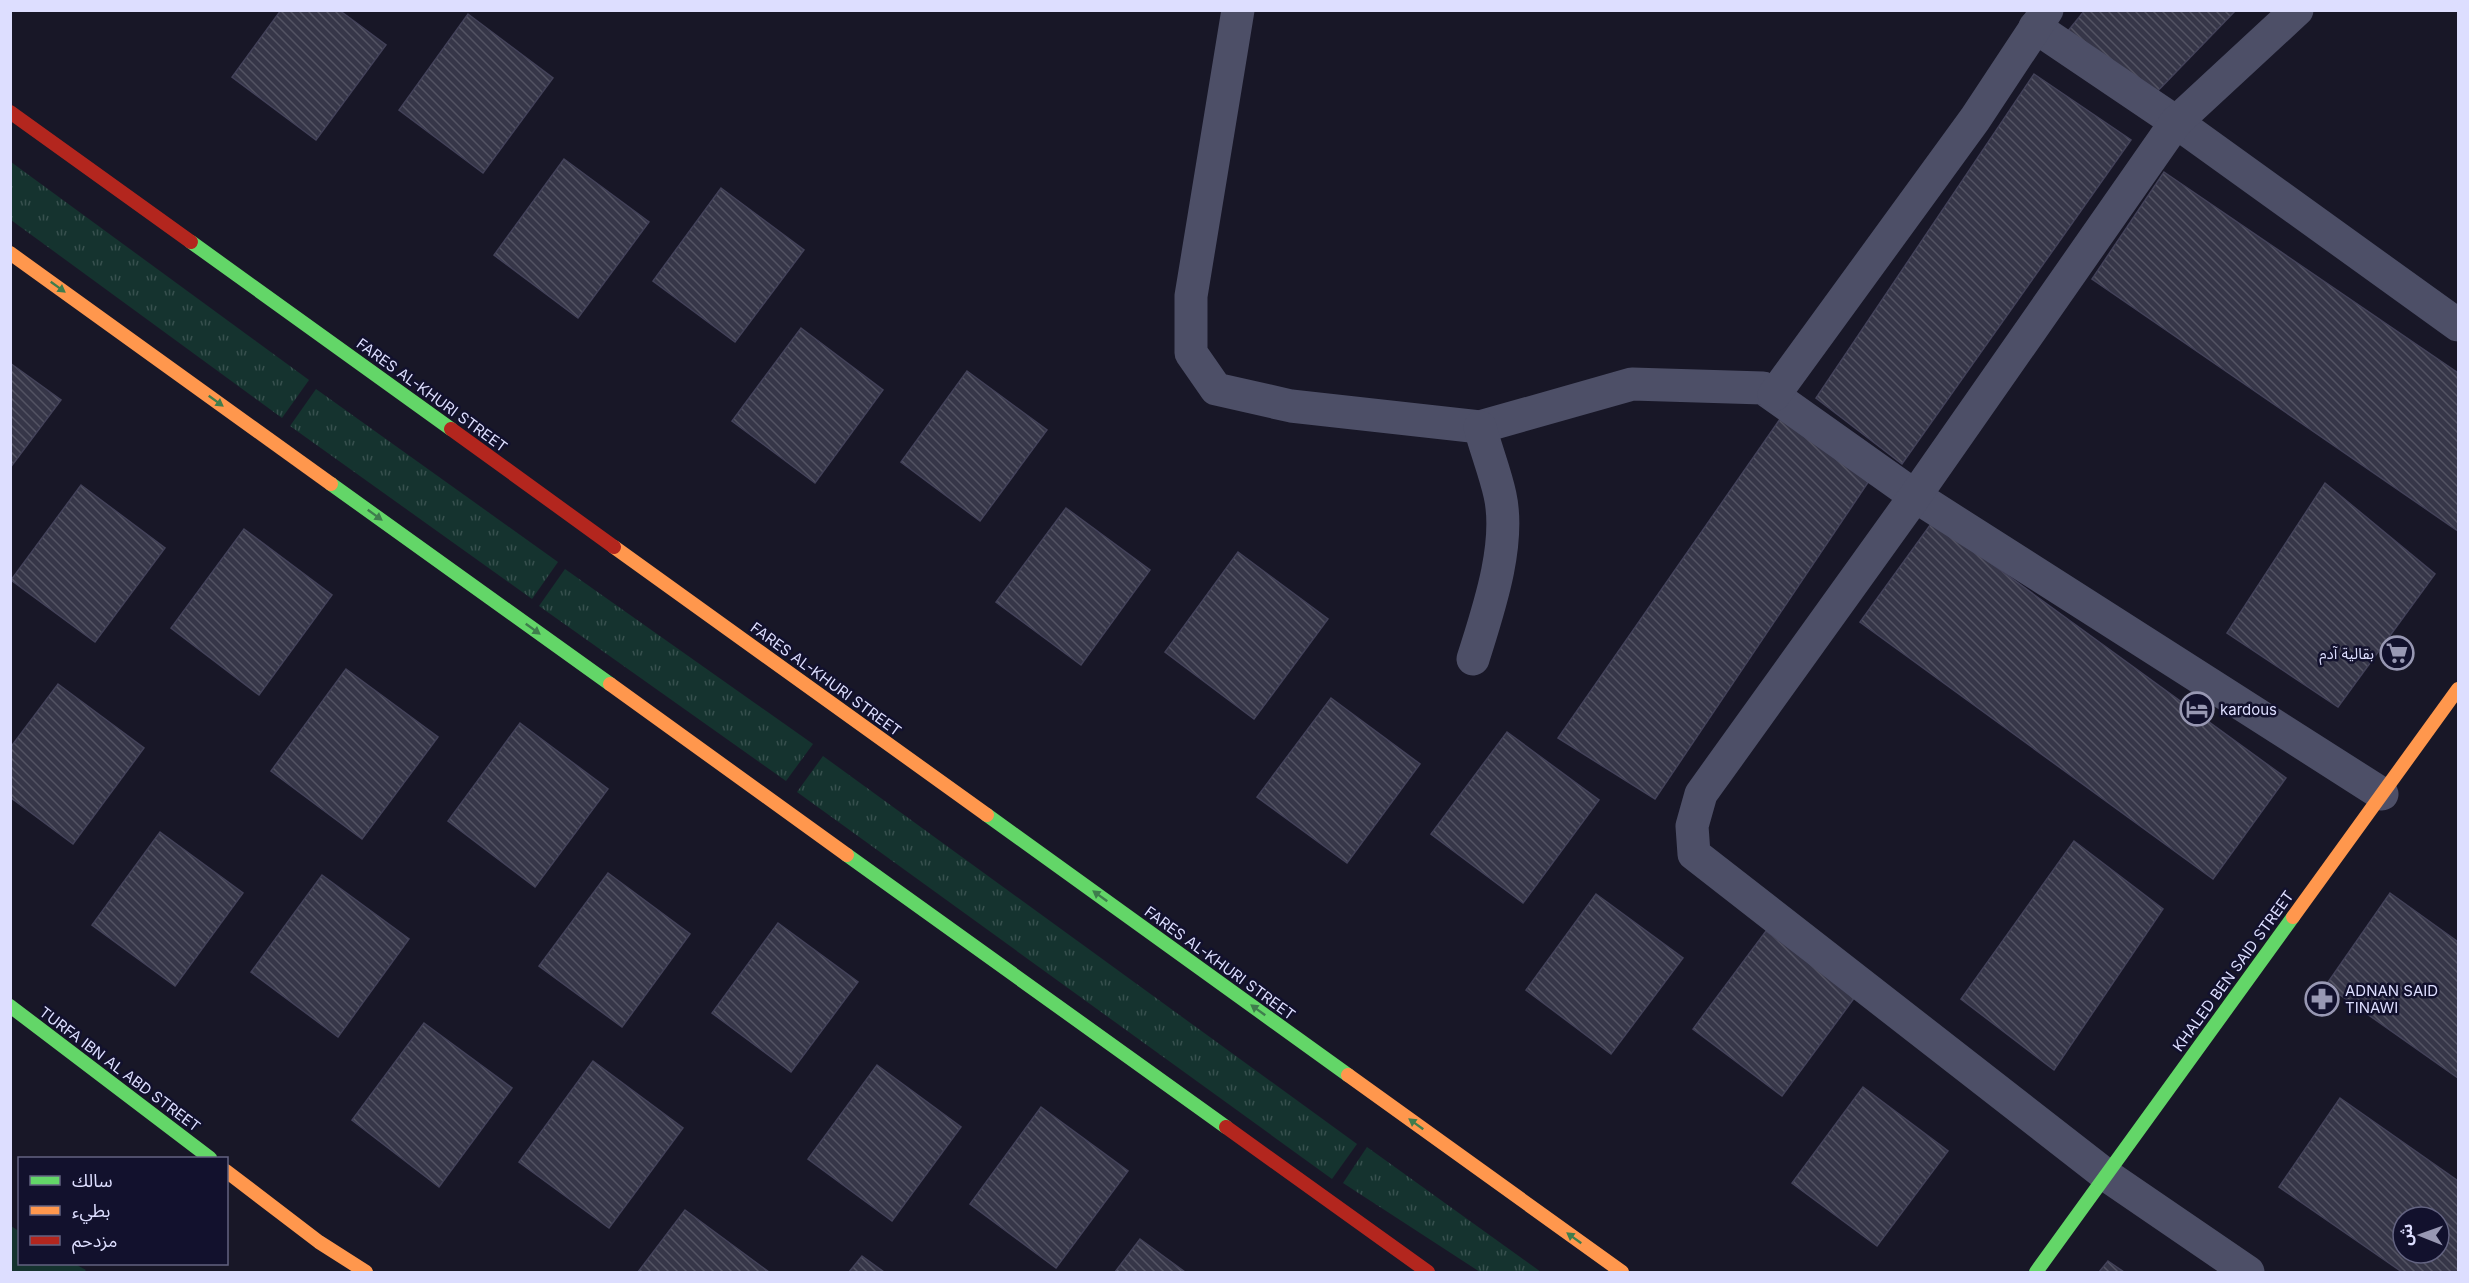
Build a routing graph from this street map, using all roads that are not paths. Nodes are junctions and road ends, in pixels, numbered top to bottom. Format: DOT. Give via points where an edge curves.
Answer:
graph roads {
  1 [pos="1238,10"];
  2 [pos="2297,10"];
  3 [pos="2041,19"];
  4 [pos="10,112"];
  5 [pos="2176,122"];
  6 [pos="10,253"];
  7 [pos="2458,325"];
  8 [pos="1774,395"];
  9 [pos="1480,427"];
  10 [pos="1915,496"];
  11 [pos="1473,659"];
  12 [pos="2458,689"];
  13 [pos="2382,794"];
  14 [pos="10,1006"];
  15 [pos="209,1157"];
  16 [pos="228,1173"];
  17 [pos="2106,1175"];
  18 [pos="366,1272"];
  19 [pos="1428,1272"];
  20 [pos="1622,1272"];
  21 [pos="2036,1272"];
  22 [pos="2248,1272"];
  1 -- 9 [label="street" via="1191,296 1191,353 1216,389 1291,406"];
  2 -- 5 [label="street"];
  3 -- 5 [label="street"];
  3 -- 8 [label="street" via="1975,119"];
  20 -- 4 [label="main road, FARES AL-KHURI STREET, one-way"];
  5 -- 7 [label="street"];
  5 -- 10 [label="street"];
  6 -- 19 [label="main road, one-way"];
  8 -- 9 [label="street" via="1763,388 1632,384"];
  8 -- 10 [label="street"];
  9 -- 11 [label="street" via="1501,496 1503,535 1490,603"];
  10 -- 13 [label="street"];
  10 -- 17 [label="street" via="1701,794 1692,826 1694,854"];
  12 -- 13 [label="main road, KHALED BEN SAID STREET"];
  13 -- 17 [label="main road, KHALED BEN SAID STREET"];
  14 -- 15 [label="main road, TURFA IBN AL ABD STREET"];
  16 -- 18 [label="main road" via="319,1242"];
  17 -- 21 [label="main road, KHALED BEN SAID STREET"];
  17 -- 22 [label="street"];
}
